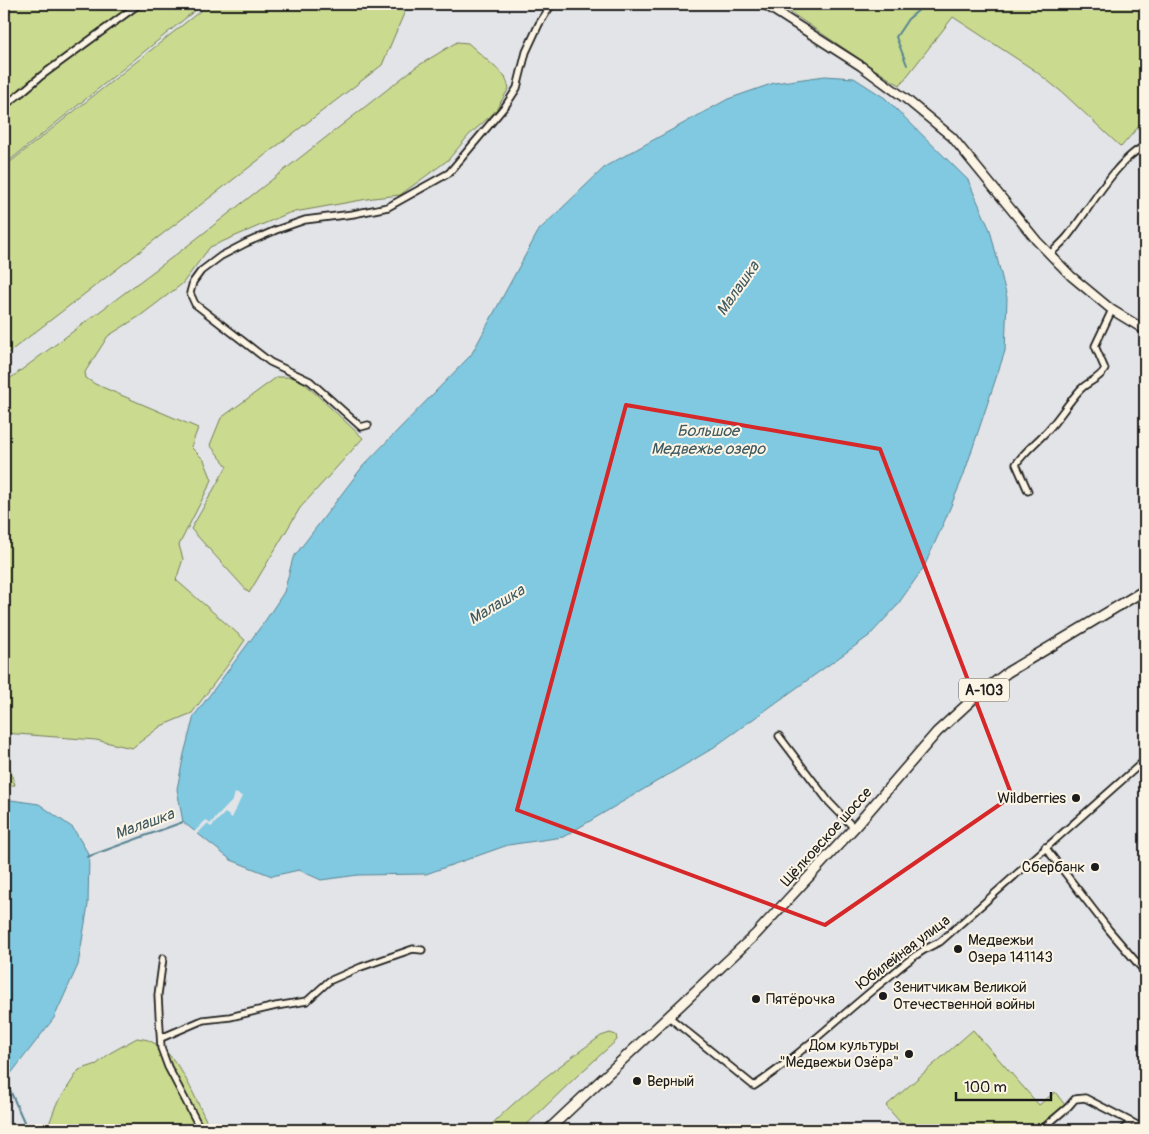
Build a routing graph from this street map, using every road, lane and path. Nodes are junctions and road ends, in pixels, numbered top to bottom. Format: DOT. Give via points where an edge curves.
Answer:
graph roads {
  1 [pos="139,4"];
  2 [pos="552,4"];
  3 [pos="764,4"];
  4 [pos="4,106"];
  5 [pos="1145,146"];
  6 [pos="1050,254"];
  7 [pos="1112,310"];
  8 [pos="1145,330"];
  9 [pos="368,425"];
  10 [pos="1028,491"];
  11 [pos="1145,590"];
  12 [pos="779,736"];
  13 [pos="1145,760"];
  14 [pos="854,828"];
  15 [pos="1045,847"];
  16 [pos="422,950"];
  17 [pos="163,958"];
  18 [pos="1145,972"];
  19 [pos="669,1017"];
  20 [pos="161,1038"];
  21 [pos="1132,1122"];
  22 [pos="1145,1129"];
  23 [pos="201,1130"];
  24 [pos="548,1130"];
  25 [pos="1040,1130"];
  26 [pos="1122,1130"];
  1 -- 4 [label="street"];
  2 -- 9 [label="street" via="526,52 517,88 449,174 388,207 305,220 276,230 221,256 201,271 193,282 190,293 195,304 270,362 310,381 361,427"];
  3 -- 6 [label="main road" via="862,66 952,137"];
  5 -- 6 [label="street" via="1114,173 1066,239"];
  6 -- 7 [label="main road"];
  7 -- 8 [label="main road"];
  7 -- 10 [label="street" via="1094,346 1105,369 1103,373 1080,389 1016,464"];
  11 -- 14 [label="main road, Щёлковское шоссе / А-103" via="1008,672 973,699 938,732"];
  12 -- 14 [label="street" via="829,802"];
  13 -- 15 [label="street, Юбилейная улица"];
  14 -- 19 [label="main road, Щёлковское шоссе / А-103" via="756,934"];
  15 -- 18 [label="street"];
  15 -- 19 [label="street, Юбилейная улица" via="940,942 906,963 754,1086"];
  16 -- 20 [label="street" via="413,949 361,967 329,981 307,1000 203,1020"];
  17 -- 20 [label="street" via="158,995"];
  19 -- 24 [label="main road, Щёлковское шоссе / А-103"];
  20 -- 23 [label="street" via="168,1067"];
  21 -- 22 [label="street"];
  21 -- 25 [label="street" via="1084,1098 1075,1099"];
  21 -- 26 [label="street"];
}
